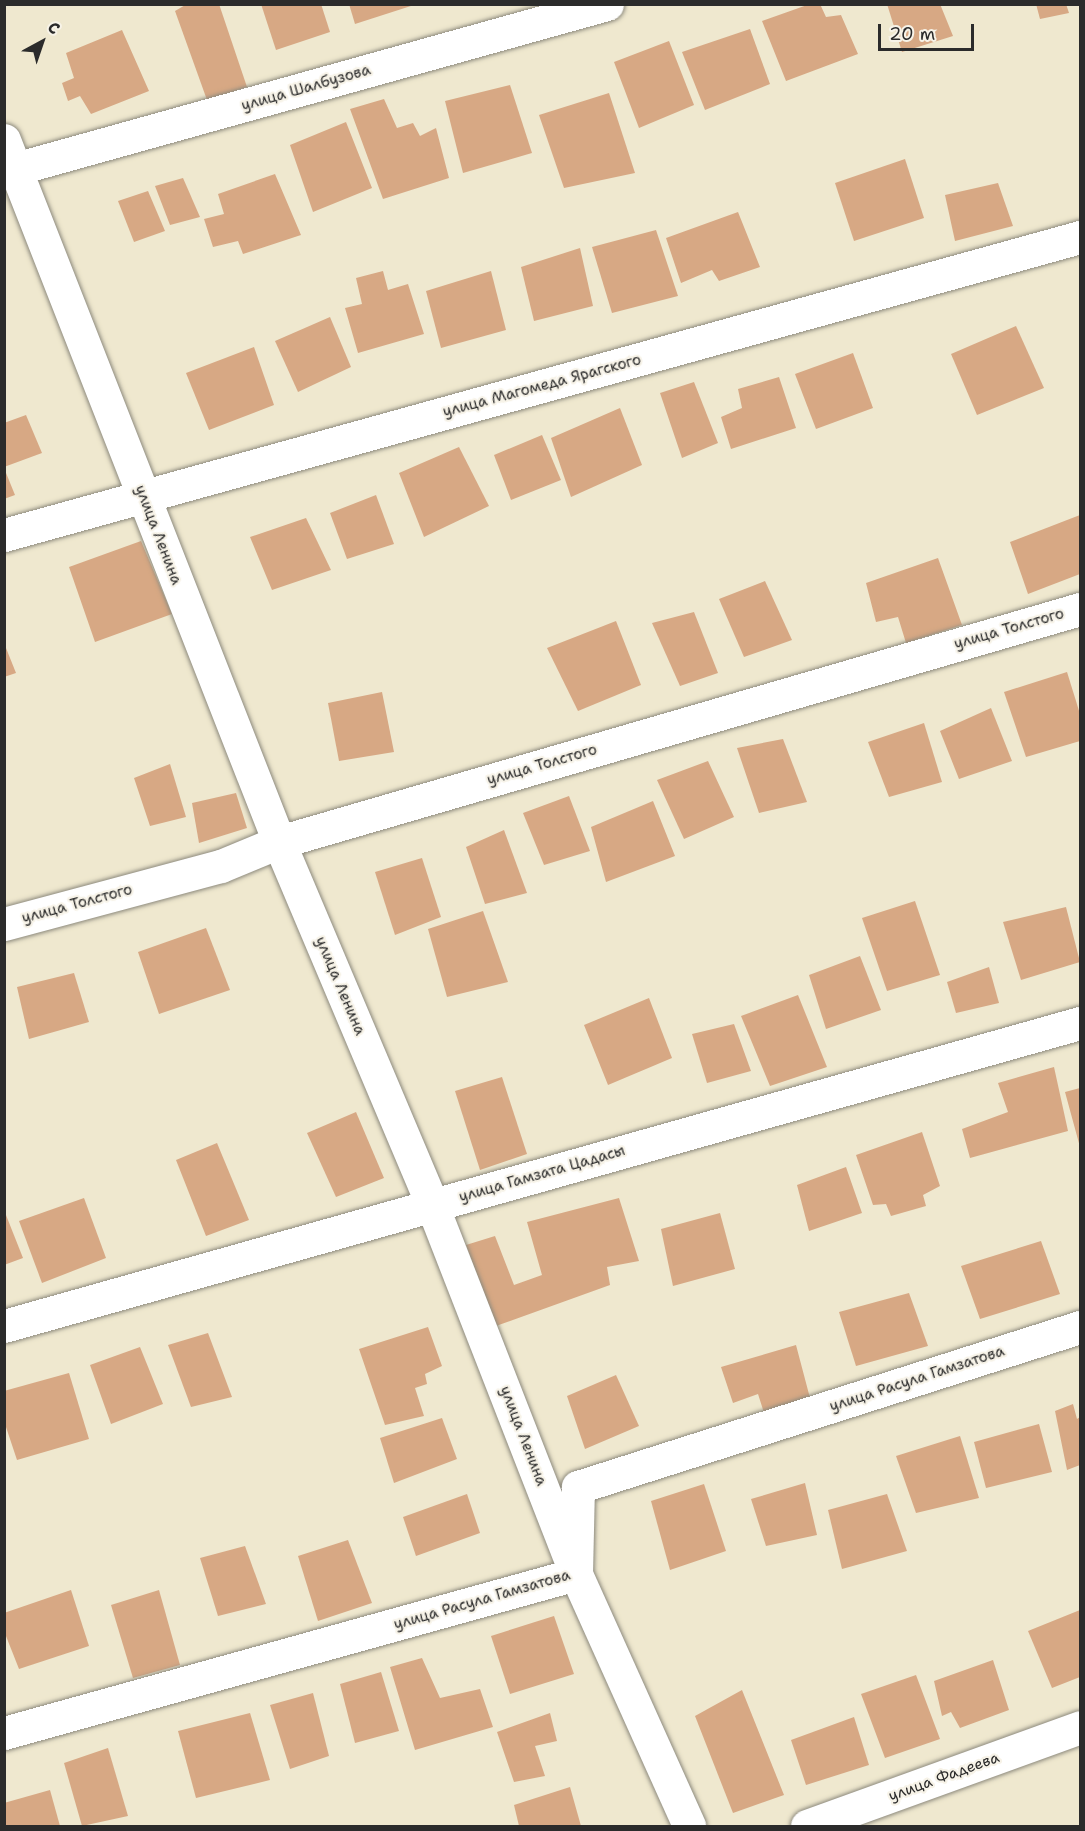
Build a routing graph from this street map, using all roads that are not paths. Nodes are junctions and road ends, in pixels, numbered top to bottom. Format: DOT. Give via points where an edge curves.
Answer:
graph roads {
  1 [pos="607,4"];
  2 [pos="9,160"];
  3 [pos="1080,237"];
  4 [pos="142,496"];
  5 [pos="4,535"];
  6 [pos="1080,609"];
  7 [pos="279,842"];
  8 [pos="4,924"];
  9 [pos="1080,1023"];
  10 [pos="432,1205"];
  11 [pos="4,1326"];
  12 [pos="1080,1327"];
  13 [pos="576,1574"];
  14 [pos="1080,1727"];
  15 [pos="4,1733"];
  16 [pos="689,1827"];
  17 [pos="807,1827"];
  1 -- 2 [label="street, улица Шалбузова"];
  2 -- 4 [label="street, улица Ленина"];
  3 -- 4 [label="street, улица Магомеда Ярагского"];
  4 -- 5 [label="street, улица Магомеда Ярагского"];
  4 -- 7 [label="street, улица Ленина"];
  6 -- 7 [label="street, улица Толстого"];
  7 -- 8 [label="street, улица Толстого" via="221,866"];
  7 -- 10 [label="street, улица Ленина"];
  9 -- 10 [label="street, улица Гамзата Цадасы"];
  10 -- 11 [label="street, улица Гамзата Цадасы"];
  10 -- 13 [label="street, улица Ленина"];
  12 -- 13 [label="street, улица Расула Гамзатова" via="578,1487"];
  13 -- 15 [label="street, улица Расула Гамзатова"];
  13 -- 16 [label="street, улица Ленина"];
  14 -- 17 [label="street, улица Фадеева"];
}
